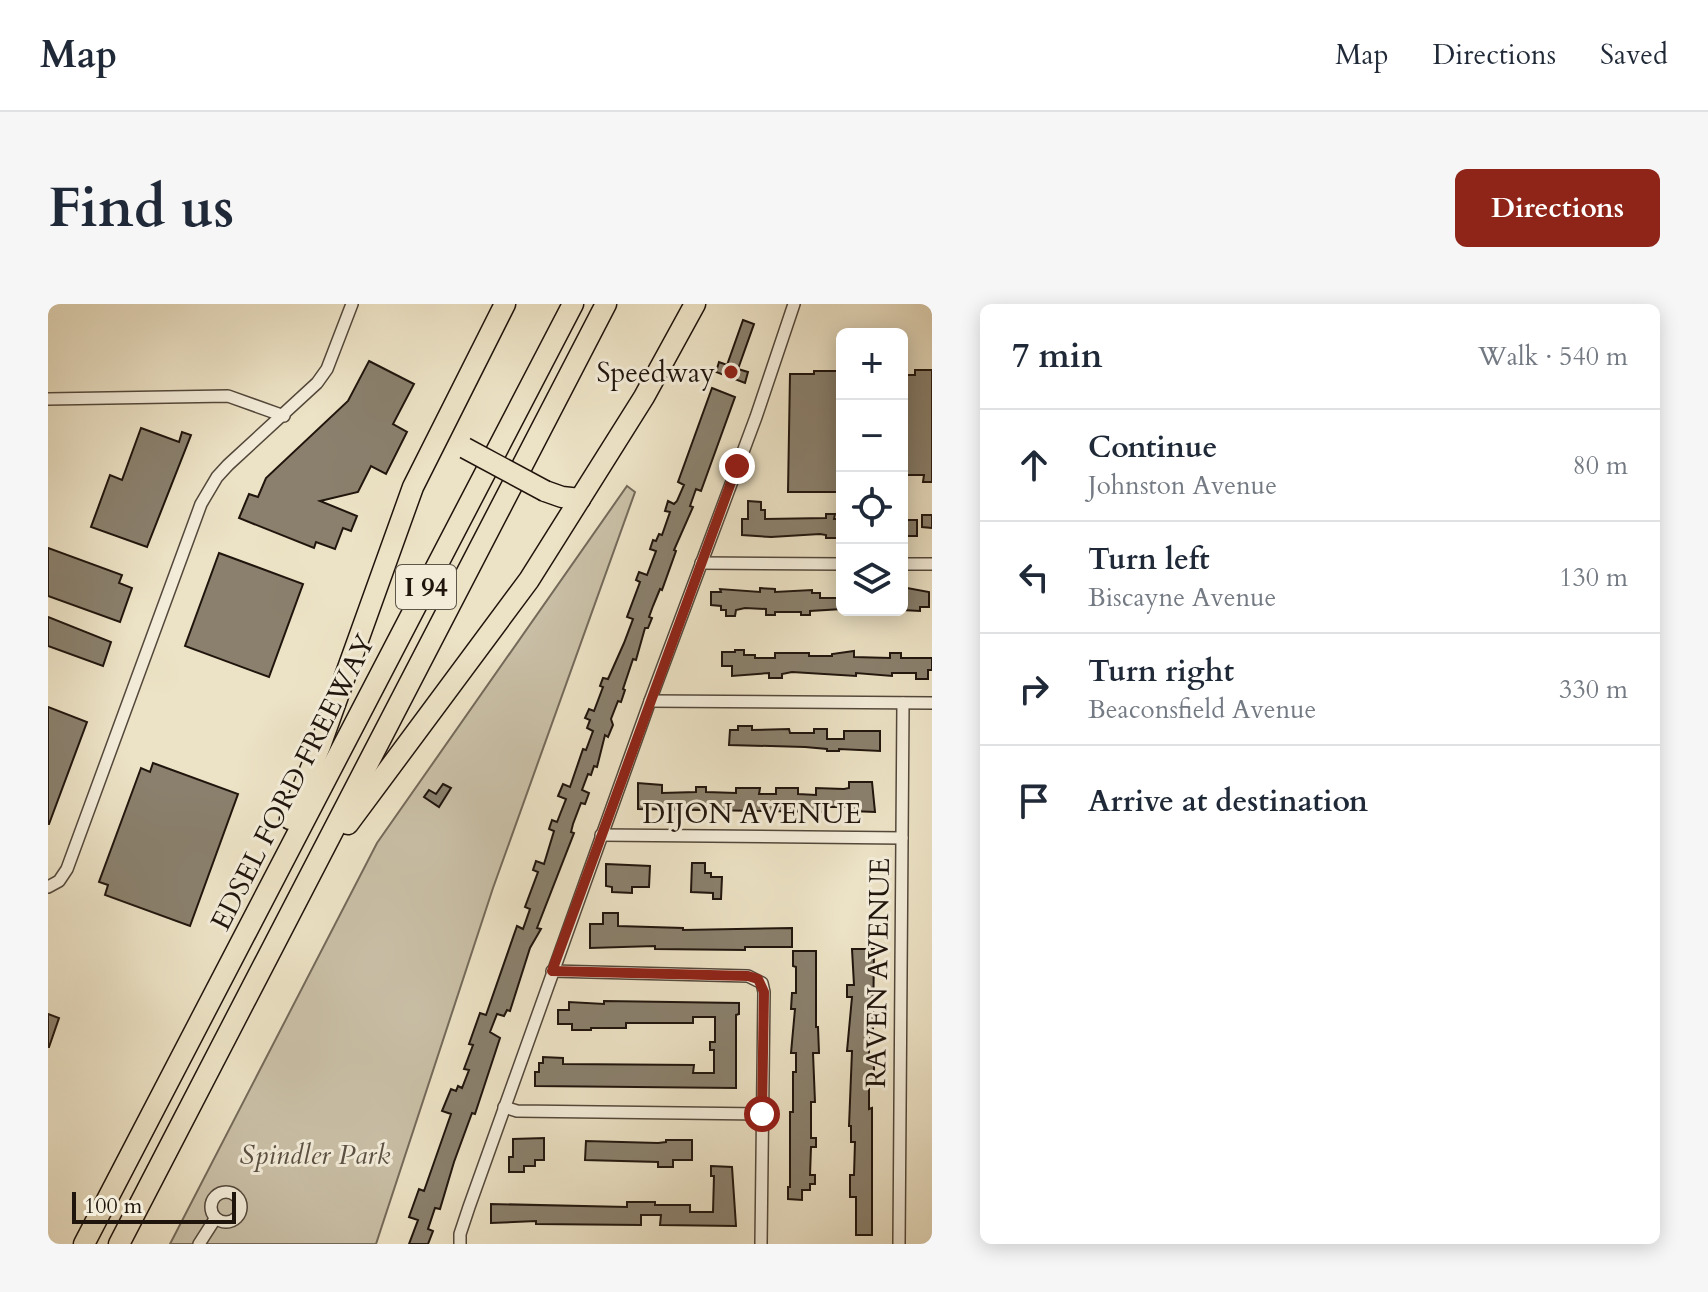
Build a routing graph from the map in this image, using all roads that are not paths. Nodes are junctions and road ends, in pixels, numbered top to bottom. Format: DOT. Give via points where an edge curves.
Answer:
graph roads {
  1 [pos="352,304"];
  2 [pos="505,304"];
  3 [pos="573,304"];
  4 [pos="606,304"];
  5 [pos="695,304"];
  6 [pos="794,304"];
  7 [pos="48,399"];
  8 [pos="284,416"];
  9 [pos="445,421"];
  10 [pos="580,499"];
  11 [pos="701,563"];
  12 [pos="836,564"];
  13 [pos="908,564"];
  14 [pos="932,564"];
  15 [pos="650,701"];
  16 [pos="903,703"];
  17 [pos="932,703"];
  18 [pos="601,835"];
  19 [pos="902,838"];
  20 [pos="328,843"];
  21 [pos="278,870"];
  22 [pos="48,887"];
  23 [pos="552,971"];
  24 [pos="504,1107"];
  25 [pos="762,1114"];
  26 [pos="215,1219"];
  27 [pos="84,1244"];
  28 [pos="119,1244"];
  29 [pos="199,1244"];
  30 [pos="460,1244"];
  31 [pos="761,1244"];
  32 [pos="899,1244"];
  1 -- 8 [label="street" via="327,369"];
  2 -- 9 [label="highway"];
  3 -- 21 [label="highway, EDSEL FORD FREEWAY / I 94"];
  4 -- 20 [label="highway, EDSEL FORD FREEWAY / I 94"];
  5 -- 10 [label="highway"];
  6 -- 11 [label="street"];
  7 -- 8 [label="street" via="228,396"];
  8 -- 22 [label="street" via="228,465 201,504 67,869"];
  9 -- 10 [label="highway, bridge" via="465,448 545,491"];
  9 -- 21 [label="highway" via="402,514 286,830"];
  10 -- 20 [label="highway" via="512,603 357,815"];
  11 -- 12 [label="street"];
  11 -- 15 [label="street"];
  13 -- 14 [label="street"];
  15 -- 16 [label="street"];
  15 -- 18 [label="street"];
  16 -- 17 [label="street"];
  16 -- 19 [label="street, RAVEN AVENUE"];
  18 -- 19 [label="street, DIJON AVENUE"];
  18 -- 23 [label="street"];
  19 -- 32 [label="street, RAVEN AVENUE"];
  20 -- 28 [label="highway, EDSEL FORD FREEWAY / I 94"];
  21 -- 27 [label="highway, EDSEL FORD FREEWAY / I 94"];
  23 -- 24 [label="street"];
  23 -- 25 [label="street" via="748,976 762,983"];
  24 -- 25 [label="street"];
  24 -- 30 [label="street"];
  25 -- 31 [label="street"];
  26 -- 29 [label="street"];
}
